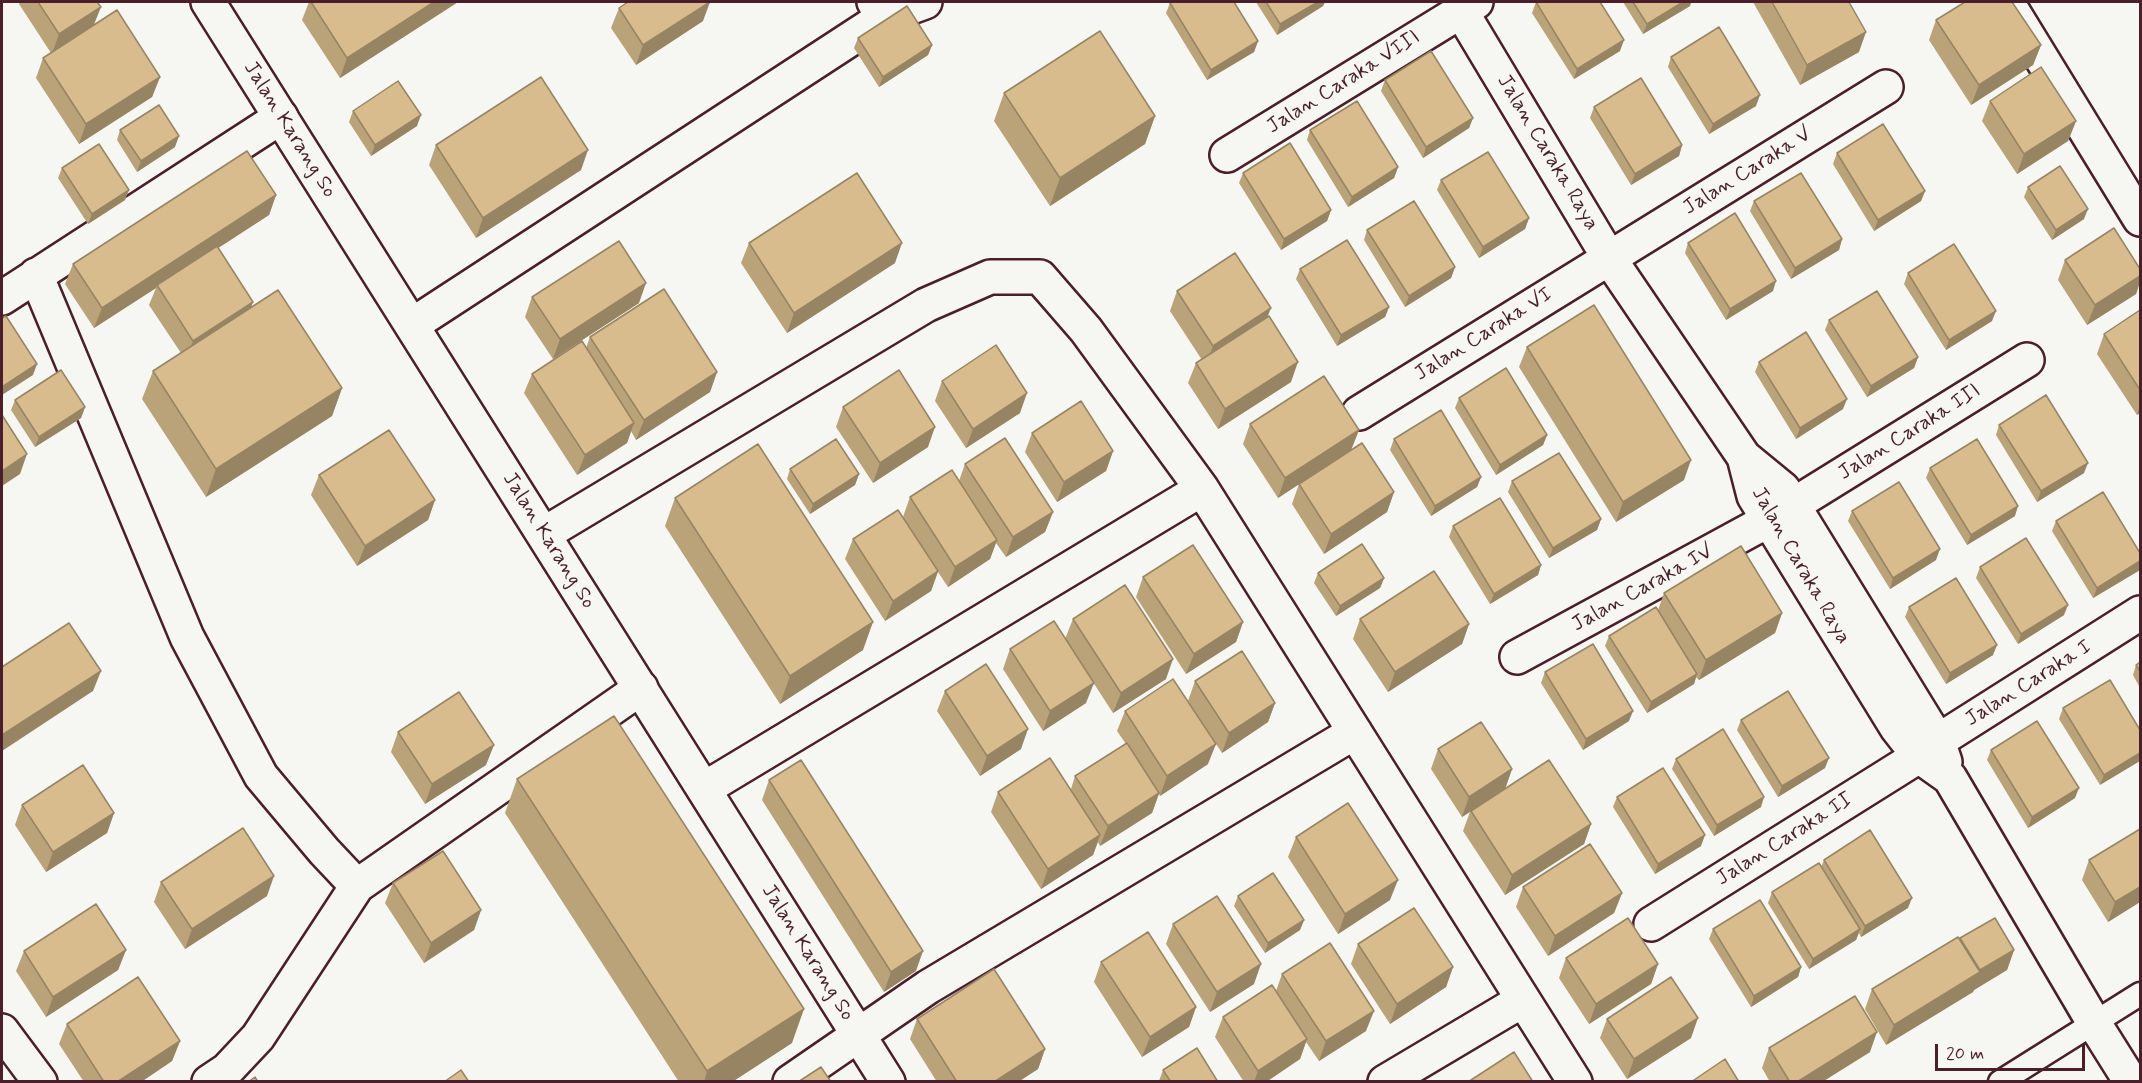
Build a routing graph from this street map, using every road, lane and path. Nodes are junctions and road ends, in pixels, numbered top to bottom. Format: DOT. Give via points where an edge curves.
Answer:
graph roads {
  1 [pos="208,2"];
  2 [pos="925,2"];
  3 [pos="2007,2"];
  4 [pos="1468,6"];
  5 [pos="879,9"];
  6 [pos="1886,87"];
  7 [pos="281,117"];
  8 [pos="1227,155"];
  9 [pos="2140,219"];
  10 [pos="1609,258"];
  11 [pos="36,275"];
  12 [pos="2,298"];
  13 [pos="412,325"];
  14 [pos="2027,360"];
  15 [pos="1359,413"];
  16 [pos="1202,489"];
  17 [pos="1781,513"];
  18 [pos="544,534"];
  19 [pos="2140,613"];
  20 [pos="1518,657"];
  21 [pos="640,688"];
  22 [pos="1355,732"];
  23 [pos="1929,749"];
  24 [pos="704,789"];
  25 [pos="357,886"];
  26 [pos="1651,924"];
  27 [pos="2140,994"];
  28 [pos="1523,1000"];
  29 [pos="2094,1023"];
  30 [pos="2,1031"];
  31 [pos="858,1034"];
  32 [pos="40,1082"];
  33 [pos="209,1082"];
  34 [pos="790,1082"];
  35 [pos="888,1082"];
  36 [pos="1385,1082"];
  37 [pos="1575,1082"];
  38 [pos="2000,1082"];
  39 [pos="2132,1082"];
  1 -- 7 [label="street, Jalan Karang So"];
  2 -- 5 [label="street"];
  3 -- 9 [label="street"];
  4 -- 8 [label="street, Jalan Caraka VIII"];
  4 -- 10 [label="street, Jalan Caraka Raya"];
  5 -- 13 [label="street"];
  6 -- 10 [label="street, Jalan Caraka V"];
  7 -- 11 [label="street"];
  7 -- 13 [label="street, Jalan Karang So"];
  10 -- 15 [label="street, Jalan Caraka VI"];
  10 -- 17 [label="street, Jalan Caraka Raya" via="1744,457 1783,489"];
  11 -- 12 [label="street"];
  11 -- 25 [label="street" via="187,637 261,776"];
  13 -- 18 [label="street, Jalan Karang So"];
  14 -- 17 [label="street, Jalan Caraka III"];
  16 -- 18 [label="street" via="1086,330 1040,277 990,277 926,305"];
  16 -- 22 [label="street"];
  16 -- 24 [label="street"];
  17 -- 20 [label="street, Jalan Caraka IV"];
  17 -- 23 [label="street, Jalan Caraka Raya"];
  18 -- 21 [label="street, Jalan Karang So"];
  19 -- 23 [label="street, Jalan Caraka I"];
  21 -- 24 [label="street, Jalan Karang So"];
  21 -- 25 [label="street"];
  22 -- 28 [label="street"];
  22 -- 31 [label="street" via="928,987"];
  23 -- 26 [label="street, Jalan Caraka II"];
  23 -- 29 [label="street, Jalan Caraka Raya" via="1950,778"];
  24 -- 31 [label="street, Jalan Karang So"];
  25 -- 33 [label="street" via="258,1037 227,1070"];
  27 -- 29 [label="lane"];
  28 -- 36 [label="street"];
  28 -- 37 [label="street"];
  29 -- 38 [label="lane"];
  29 -- 39 [label="street"];
  30 -- 32 [label="street"];
  31 -- 34 [label="street"];
  31 -- 35 [label="street, Jalan Karang So"];
}
